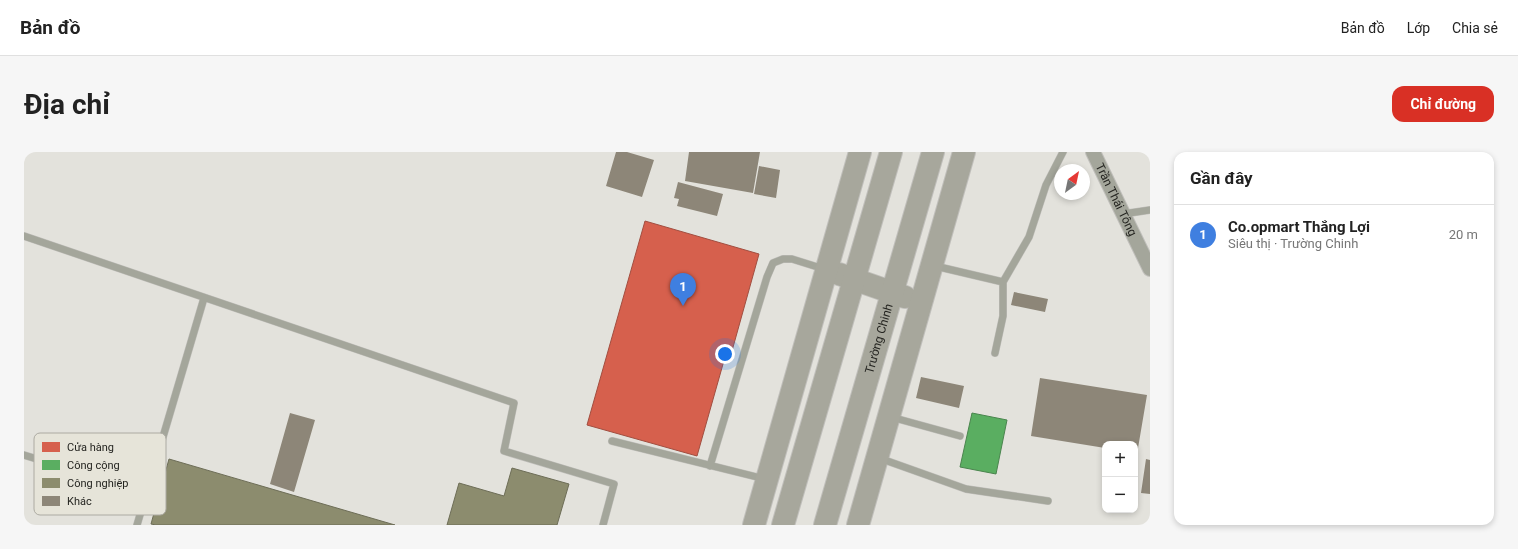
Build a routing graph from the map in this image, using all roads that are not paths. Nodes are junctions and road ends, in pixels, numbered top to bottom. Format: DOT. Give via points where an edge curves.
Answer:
graph roads {
  1 [pos="860,152"];
  2 [pos="890,152"];
  3 [pos="933,152"];
  4 [pos="964,152"];
  5 [pos="1063,152"];
  6 [pos="1093,152"];
  7 [pos="1150,210"];
  8 [pos="1123,214"];
  9 [pos="24,236"];
  10 [pos="933,265"];
  11 [pos="1150,269"];
  12 [pos="827,270"];
  13 [pos="854,279"];
  14 [pos="1003,282"];
  15 [pos="892,292"];
  16 [pos="204,298"];
  17 [pos="922,302"];
  18 [pos="995,353"];
  19 [pos="889,416"];
  20 [pos="164,433"];
  21 [pos="960,436"];
  22 [pos="612,441"];
  23 [pos="24,455"];
  24 [pos="877,457"];
  25 [pos="34,458"];
  26 [pos="710,466"];
  27 [pos="767,480"];
  28 [pos="1048,501"];
  29 [pos="140,515"];
  30 [pos="137,525"];
  31 [pos="603,525"];
  32 [pos="754,525"];
  33 [pos="783,525"];
  34 [pos="825,525"];
  35 [pos="858,525"];
  1 -- 12 [label="main road"];
  2 -- 13 [label="main road"];
  3 -- 15 [label="main road, Trường Chinh"];
  4 -- 10 [label="main road"];
  5 -- 14 [label="lane" via="1046,185 1029,236"];
  6 -- 8 [label="street, Trần Thái Tông"];
  7 -- 8 [label="lane"];
  8 -- 11 [label="street, Trần Thái Tông"];
  9 -- 16 [label="lane"];
  10 -- 14 [label="lane"];
  10 -- 17 [label="main road"];
  12 -- 13 [label="main road"];
  12 -- 26 [label="lane" via="792,259 782,259 773,263"];
  12 -- 27 [label="main road"];
  13 -- 15 [label="main road"];
  13 -- 33 [label="main road"];
  14 -- 18 [label="lane" via="1003,316"];
  15 -- 17 [label="main road"];
  15 -- 34 [label="main road, Trường Chinh"];
  16 -- 20 [label="lane"];
  16 -- 31 [label="lane" via="514,403 504,451 614,484"];
  17 -- 19 [label="main road"];
  19 -- 21 [label="lane"];
  19 -- 24 [label="main road"];
  22 -- 26 [label="lane"];
  23 -- 25 [label="lane"];
  24 -- 28 [label="lane" via="966,489"];
  24 -- 35 [label="main road"];
  26 -- 27 [label="lane"];
  27 -- 32 [label="main road"];
  29 -- 30 [label="lane"];
}
